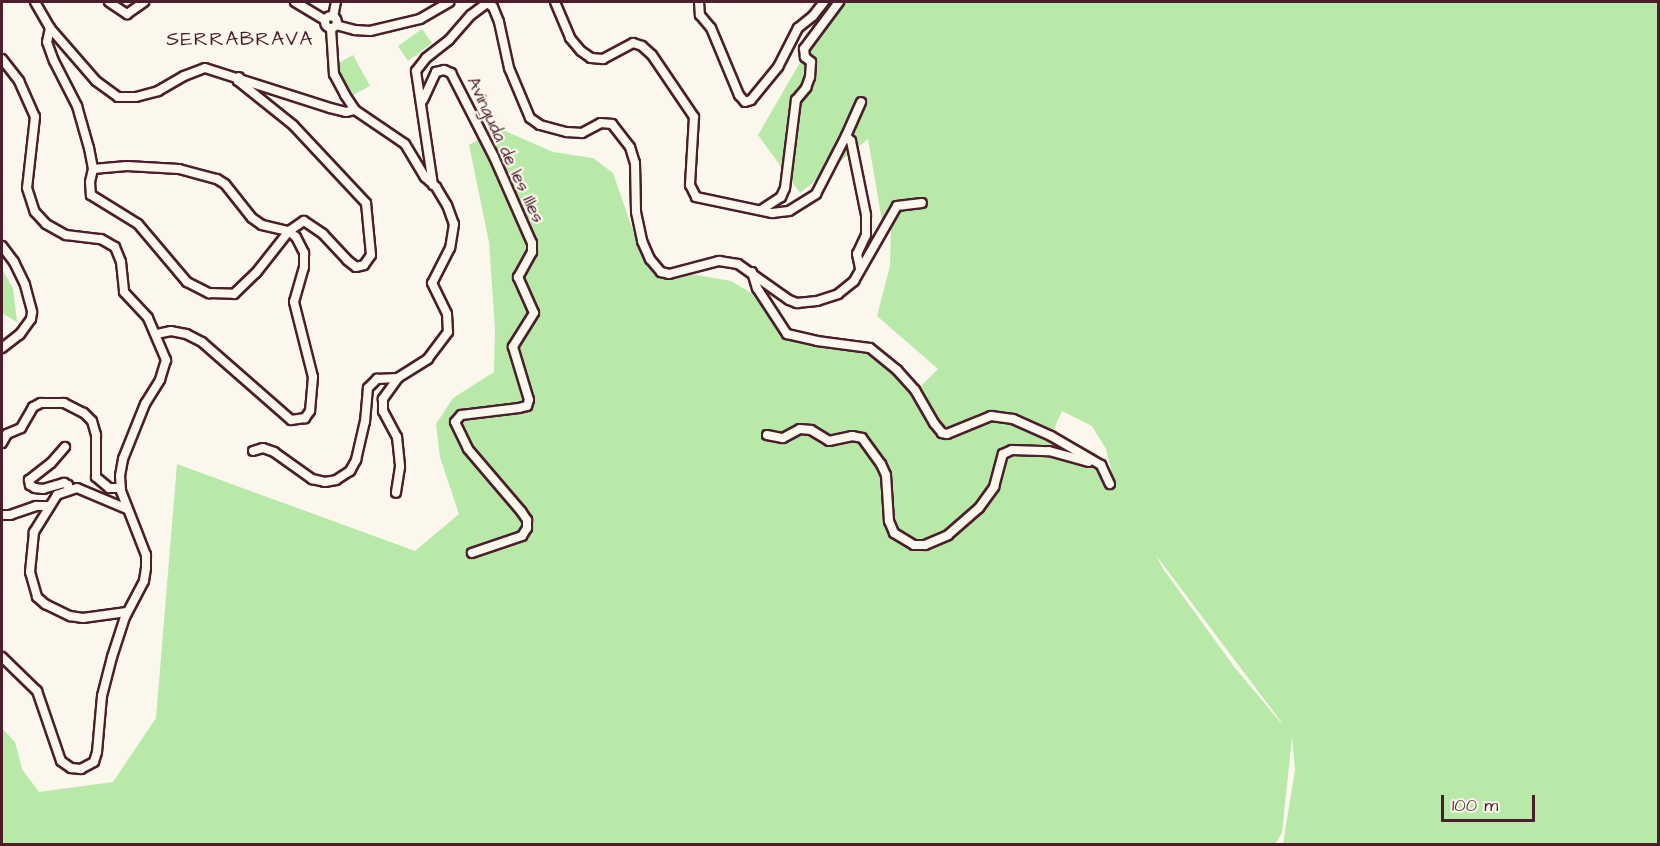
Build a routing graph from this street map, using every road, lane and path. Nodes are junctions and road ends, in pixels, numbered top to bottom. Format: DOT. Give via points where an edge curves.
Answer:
graph roads {
  1 [pos="35,2"];
  2 [pos="109,2"];
  3 [pos="144,2"];
  4 [pos="295,2"];
  5 [pos="336,2"];
  6 [pos="450,2"];
  7 [pos="555,2"];
  8 [pos="699,2"];
  9 [pos="825,2"];
  10 [pos="839,2"];
  11 [pos="331,23"];
  12 [pos="50,28"];
  13 [pos="2,59"];
  14 [pos="239,77"];
  15 [pos="861,102"];
  16 [pos="421,107"];
  17 [pos="355,110"];
  18 [pos="846,136"];
  19 [pos="93,169"];
  20 [pos="433,185"];
  21 [pos="922,203"];
  22 [pos="761,210"];
  23 [pos="289,231"];
  24 [pos="2,246"];
  25 [pos="861,268"];
  26 [pos="752,272"];
  27 [pos="157,334"];
  28 [pos="2,348"];
  29 [pos="398,378"];
  30 [pos="767,435"];
  31 [pos="2,443"];
  32 [pos="65,447"];
  33 [pos="253,451"];
  34 [pos="1094,462"];
  35 [pos="1110,484"];
  36 [pos="120,488"];
  37 [pos="69,489"];
  38 [pos="396,493"];
  39 [pos="49,506"];
  40 [pos="127,509"];
  41 [pos="2,515"];
  42 [pos="472,553"];
  43 [pos="127,612"];
  44 [pos="2,657"];
  1 -- 12 [label="street"];
  2 -- 3 [label="street" via="127,14"];
  4 -- 11 [label="street"];
  5 -- 11 [label="street"];
  6 -- 11 [label="street" via="420,19 370,31"];
  7 -- 22 [label="street" via="570,38 591,58 603,59 633,43 652,55 694,117 690,185 696,196"];
  8 -- 9 [label="street" via="700,15 711,28 745,102 778,67 792,36"];
  10 -- 22 [label="street" via="807,40 804,57 811,63 806,88 796,100 785,188 781,197"];
  11 -- 17 [label="street" via="334,74"];
  12 -- 14 [label="street" via="96,81 118,97 158,92 205,68"];
  12 -- 19 [label="street" via="47,42 77,106"];
  13 -- 27 [label="street" via="19,81 35,117 27,188 35,212 46,224 66,235 101,239 115,247 124,292"];
  14 -- 17 [label="street" via="330,108"];
  14 -- 23 [label="street" via="238,81 292,125 366,203 371,255 364,265 356,267 304,221"];
  15 -- 18 [label="street"];
  16 -- 20 [label="street"];
  16 -- 26 [label="street" via="416,71 419,66 487,3 499,22 509,68 530,118 540,125 567,132 582,133 602,123 612,124 630,147 642,241 661,272 669,274 718,261 738,264"];
  16 -- 42 [label="street, Avinguda de les Illes" via="436,72 451,73 532,243 532,252 518,277 534,313 513,347 529,400 527,406 461,415 455,422 468,449 527,520 527,528 522,536"];
  17 -- 20 [label="street" via="405,144"];
  18 -- 22 [label="street" via="816,194 808,201 781,213"];
  18 -- 25 [label="street" via="854,148 866,215 866,235 857,254"];
  19 -- 23 [label="street" via="179,169 208,176 225,184 252,219"];
  19 -- 23 [label="street" via="91,195 138,224 187,282 209,293 234,294 242,288"];
  20 -- 29 [label="street" via="454,224 450,248 432,283 447,314 448,332 428,359"];
  21 -- 25 [label="street" via="897,206"];
  23 -- 27 [label="street" via="304,253 294,302 313,377 313,402 305,418 291,420 202,342 171,331"];
  24 -- 28 [label="street" via="25,285 32,312 20,334"];
  25 -- 26 [label="street" via="854,281 838,294 807,303 789,300"];
  26 -- 34 [label="street" via="757,288 787,334 870,348 915,390 942,433 991,416 1014,419"];
  27 -- 36 [label="street" via="165,352 164,370 129,440"];
  29 -- 33 [label="street" via="377,379 368,388 356,460 350,471 336,480 312,479 274,452 263,448"];
  29 -- 38 [label="street" via="382,403 397,437 400,467"];
  30 -- 34 [label="street" via="783,438 800,429 811,430 829,441 862,438 886,475 889,521 894,533 914,545 925,545 948,535 979,508 994,487 1003,454 1012,450 1049,451"];
  31 -- 36 [label="street" via="6,434 21,428 33,407 52,402 74,407 92,422 96,477 109,488"];
  32 -- 37 [label="street" via="29,480 35,488 64,483"];
  34 -- 35 [label="street" via="1108,474"];
  36 -- 40 [label="street"];
  37 -- 39 [label="street" via="57,495"];
  37 -- 40 [label="street" via="88,491"];
  39 -- 41 [label="street"];
  39 -- 43 [label="street" via="31,543 30,573 37,597 70,616 82,618"];
  40 -- 43 [label="street" via="146,555 144,581"];
  43 -- 44 [label="street" via="102,696 97,752 94,762 81,769 61,761 37,691"];
}
